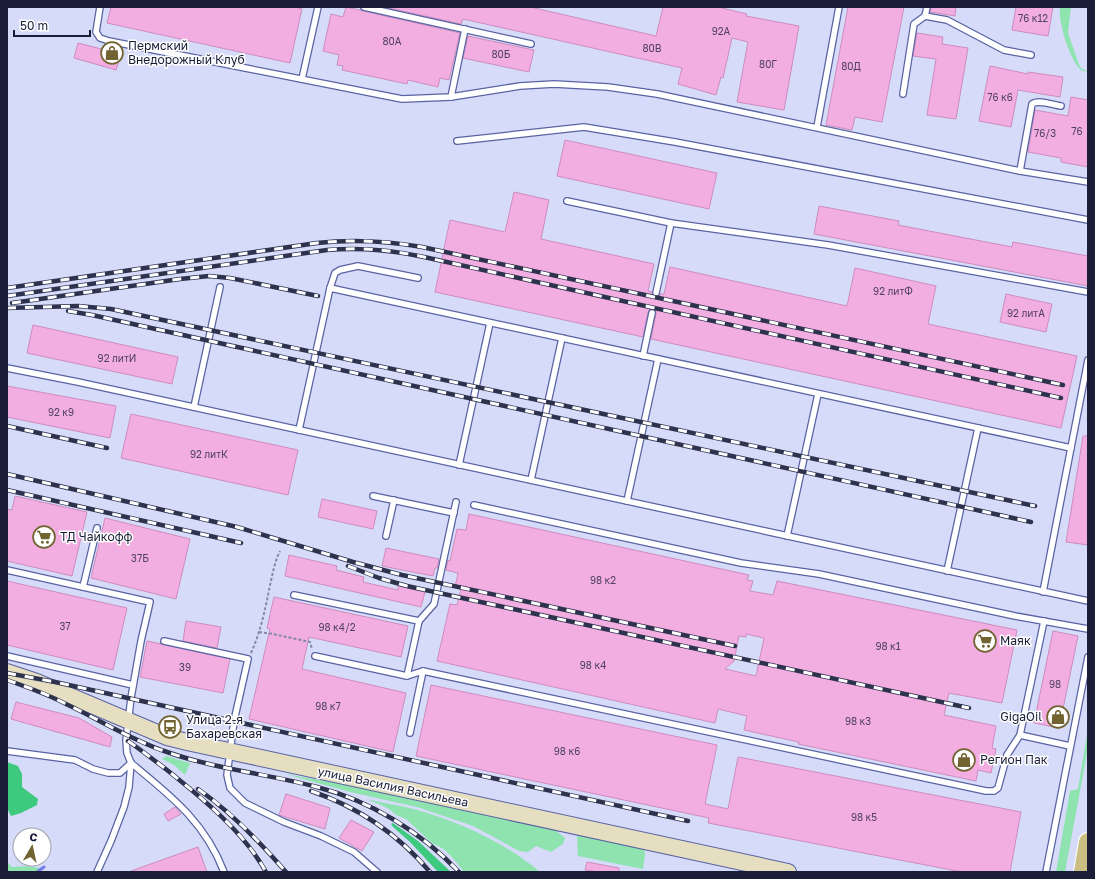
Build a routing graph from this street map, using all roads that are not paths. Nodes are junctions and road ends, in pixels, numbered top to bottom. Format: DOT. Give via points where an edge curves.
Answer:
graph roads {
  1 [pos="100,7"];
  2 [pos="318,7"];
  3 [pos="364,7"];
  4 [pos="839,7"];
  5 [pos="927,7"];
  6 [pos="925,16"];
  7 [pos="465,29"];
  8 [pos="532,44"];
  9 [pos="1031,55"];
  10 [pos="302,79"];
  11 [pos="903,94"];
  12 [pos="450,97"];
  13 [pos="1061,106"];
  14 [pos="817,127"];
  15 [pos="457,141"];
  16 [pos="1020,171"];
  17 [pos="1088,182"];
  18 [pos="567,201"];
  19 [pos="1088,220"];
  20 [pos="671,223"];
  21 [pos="418,278"];
  22 [pos="220,287"];
  23 [pos="330,288"];
  24 [pos="1088,292"];
  25 [pos="656,293"];
  26 [pos="652,312"];
  27 [pos="490,322"];
  28 [pos="562,338"];
  29 [pos="643,356"];
  30 [pos="658,359"];
  31 [pos="1088,360"];
  32 [pos="7,368"];
  33 [pos="818,394"];
  34 [pos="194,407"];
  35 [pos="978,428"];
  36 [pos="299,430"];
  37 [pos="1071,448"];
  38 [pos="459,465"];
  39 [pos="531,480"];
  40 [pos="373,496"];
  41 [pos="394,500"];
  42 [pos="627,501"];
  43 [pos="456,502"];
  44 [pos="474,505"];
  45 [pos="454,513"];
  46 [pos="97,528"];
  47 [pos="386,536"];
  48 [pos="787,536"];
  49 [pos="7,570"];
  50 [pos="947,571"];
  51 [pos="83,587"];
  52 [pos="1043,592"];
  53 [pos="294,595"];
  54 [pos="1088,601"];
  55 [pos="419,621"];
  56 [pos="1044,621"];
  57 [pos="1088,629"];
  58 [pos="164,640"];
  59 [pos="7,656"];
  60 [pos="315,656"];
  61 [pos="1088,657"];
  62 [pos="423,671"];
  63 [pos="7,672"];
  64 [pos="407,676"];
  65 [pos="133,685"];
  66 [pos="128,721"];
  67 [pos="410,733"];
  68 [pos="1020,735"];
  69 [pos="1070,746"];
  70 [pos="7,751"];
  71 [pos="230,752"];
  72 [pos="131,763"];
  73 [pos="1088,842"];
  74 [pos="97,872"];
  75 [pos="224,872"];
  76 [pos="377,872"];
  77 [pos="788,872"];
  78 [pos="1046,872"];
  79 [pos="1083,872"];
  1 -- 10 [label="lane" via="96,32 100,38"];
  2 -- 10 [label="lane"];
  3 -- 7 [label="lane"];
  4 -- 14 [label="lane"];
  5 -- 6 [label="lane"];
  6 -- 9 [label="lane" via="947,20 1004,50"];
  6 -- 11 [label="lane" via="914,24"];
  7 -- 8 [label="lane"];
  7 -- 12 [label="lane"];
  10 -- 12 [label="lane" via="402,99"];
  12 -- 14 [label="lane" via="520,86 554,84 608,87 657,94"];
  13 -- 16 [label="lane" via="1040,102 1032,104"];
  14 -- 16 [label="lane"];
  15 -- 19 [label="lane" via="584,127"];
  16 -- 17 [label="lane"];
  18 -- 20 [label="lane"];
  20 -- 24 [label="lane" via="828,245"];
  20 -- 25 [label="lane"];
  21 -- 23 [label="lane" via="358,266 335,273"];
  22 -- 34 [label="lane"];
  23 -- 27 [label="lane"];
  23 -- 36 [label="lane"];
  26 -- 29 [label="lane"];
  27 -- 28 [label="lane"];
  27 -- 38 [label="lane"];
  28 -- 29 [label="lane"];
  28 -- 39 [label="lane"];
  29 -- 30 [label="lane"];
  30 -- 33 [label="lane"];
  30 -- 42 [label="lane"];
  31 -- 37 [label="lane"];
  32 -- 34 [label="lane"];
  33 -- 35 [label="lane"];
  33 -- 48 [label="lane"];
  34 -- 36 [label="lane"];
  35 -- 37 [label="lane"];
  35 -- 50 [label="lane"];
  36 -- 38 [label="lane"];
  37 -- 52 [label="lane"];
  38 -- 39 [label="lane"];
  39 -- 42 [label="lane"];
  40 -- 41 [label="lane"];
  41 -- 45 [label="lane"];
  41 -- 47 [label="lane"];
  42 -- 48 [label="lane"];
  43 -- 45 [label="lane"];
  44 -- 56 [label="lane" via="741,563 819,574"];
  45 -- 55 [label="lane" via="434,604"];
  46 -- 51 [label="lane"];
  48 -- 50 [label="lane"];
  49 -- 51 [label="lane"];
  50 -- 52 [label="lane"];
  51 -- 65 [label="lane" via="150,602"];
  52 -- 54 [label="lane"];
  53 -- 55 [label="lane"];
  55 -- 64 [label="lane"];
  56 -- 57 [label="lane"];
  56 -- 68 [label="lane"];
  58 -- 71 [label="lane" via="248,659"];
  59 -- 65 [label="lane"];
  60 -- 64 [label="lane"];
  61 -- 69 [label="lane"];
  62 -- 64 [label="lane"];
  62 -- 67 [label="lane"];
  62 -- 68 [label="lane" via="986,791 998,788 1007,755"];
  63 -- 66 [label="main road, улица Василия Васильева"];
  65 -- 66 [label="lane"];
  66 -- 71 [label="main road, улица Василия Васильева" via="167,737"];
  66 -- 72 [label="lane" via="126,748"];
  68 -- 69 [label="lane"];
  69 -- 78 [label="lane"];
  70 -- 72 [label="lane" via="75,760 108,773 120,773"];
  71 -- 76 [label="lane" via="227,775 230,788 244,802 354,852"];
  71 -- 77 [label="main road, улица Василия Васильева"];
  72 -- 74 [label="lane" via="124,807"];
  72 -- 75 [label="lane" via="170,795 201,828 217,854"];
  73 -- 79 [label="main road"];
}
